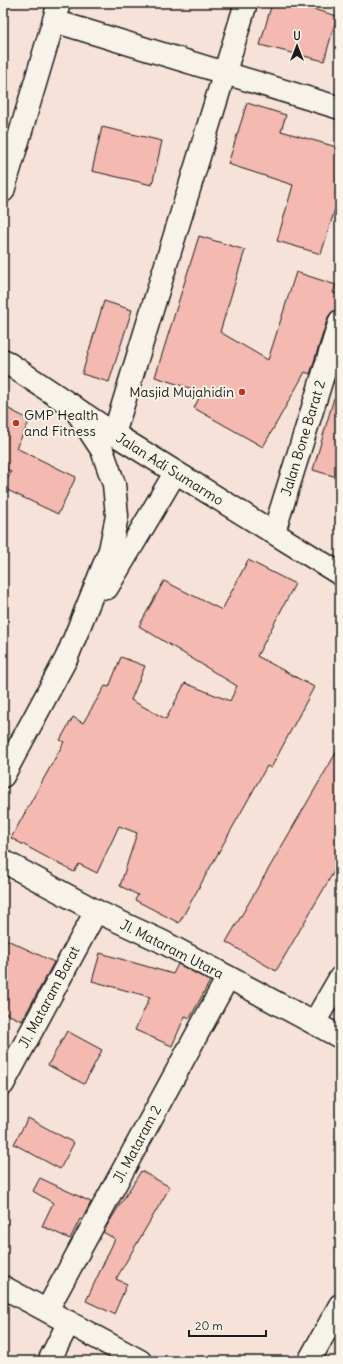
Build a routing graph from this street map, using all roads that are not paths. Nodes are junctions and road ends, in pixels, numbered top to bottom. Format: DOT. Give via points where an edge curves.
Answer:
graph roads {
  1 [pos="246,3"];
  2 [pos="57,12"];
  3 [pos="224,74"];
  4 [pos="340,108"];
  5 [pos="3,191"];
  6 [pos="340,321"];
  7 [pos="3,360"];
  8 [pos="74,406"];
  9 [pos="114,434"];
  10 [pos="175,473"];
  11 [pos="274,532"];
  12 [pos="340,574"];
  13 [pos="67,657"];
  14 [pos="3,776"];
  15 [pos="3,861"];
  16 [pos="96,911"];
  17 [pos="228,977"];
  18 [pos="340,978"];
  19 [pos="314,1023"];
  20 [pos="340,1037"];
  21 [pos="3,1084"];
  22 [pos="3,1287"];
  23 [pos="340,1305"];
  24 [pos="47,1310"];
  25 [pos="69,1322"];
  26 [pos="49,1361"];
  27 [pos="140,1361"];
  28 [pos="309,1361"];
  1 -- 3 [label="street"];
  2 -- 3 [label="street"];
  2 -- 5 [label="street"];
  3 -- 4 [label="street"];
  3 -- 9 [label="street"];
  6 -- 11 [label="street, Jalan Bone Barat 2"];
  7 -- 8 [label="street, Jalan Adi Sumarmo"];
  8 -- 9 [label="street, Jalan Adi Sumarmo"];
  8 -- 13 [label="street" via="102,450 114,484 117,516 110,550"];
  9 -- 10 [label="street, Jalan Adi Sumarmo"];
  10 -- 11 [label="street, Jalan Adi Sumarmo"];
  10 -- 13 [label="street"];
  11 -- 12 [label="street, Jalan Adi Sumarmo"];
  13 -- 14 [label="street"];
  15 -- 16 [label="street, Jl. Mataram Utara"];
  16 -- 17 [label="street, Jl. Mataram Utara"];
  16 -- 21 [label="street, Jl. Mataram Barat"];
  17 -- 19 [label="street, Jl. Mataram Utara"];
  17 -- 24 [label="street, Jl. Mataram 2"];
  18 -- 19 [label="street"];
  19 -- 20 [label="street, Jl. Mataram Utara"];
  22 -- 24 [label="street"];
  23 -- 28 [label="street"];
  24 -- 25 [label="street"];
  25 -- 26 [label="street"];
  25 -- 27 [label="street"];
}
